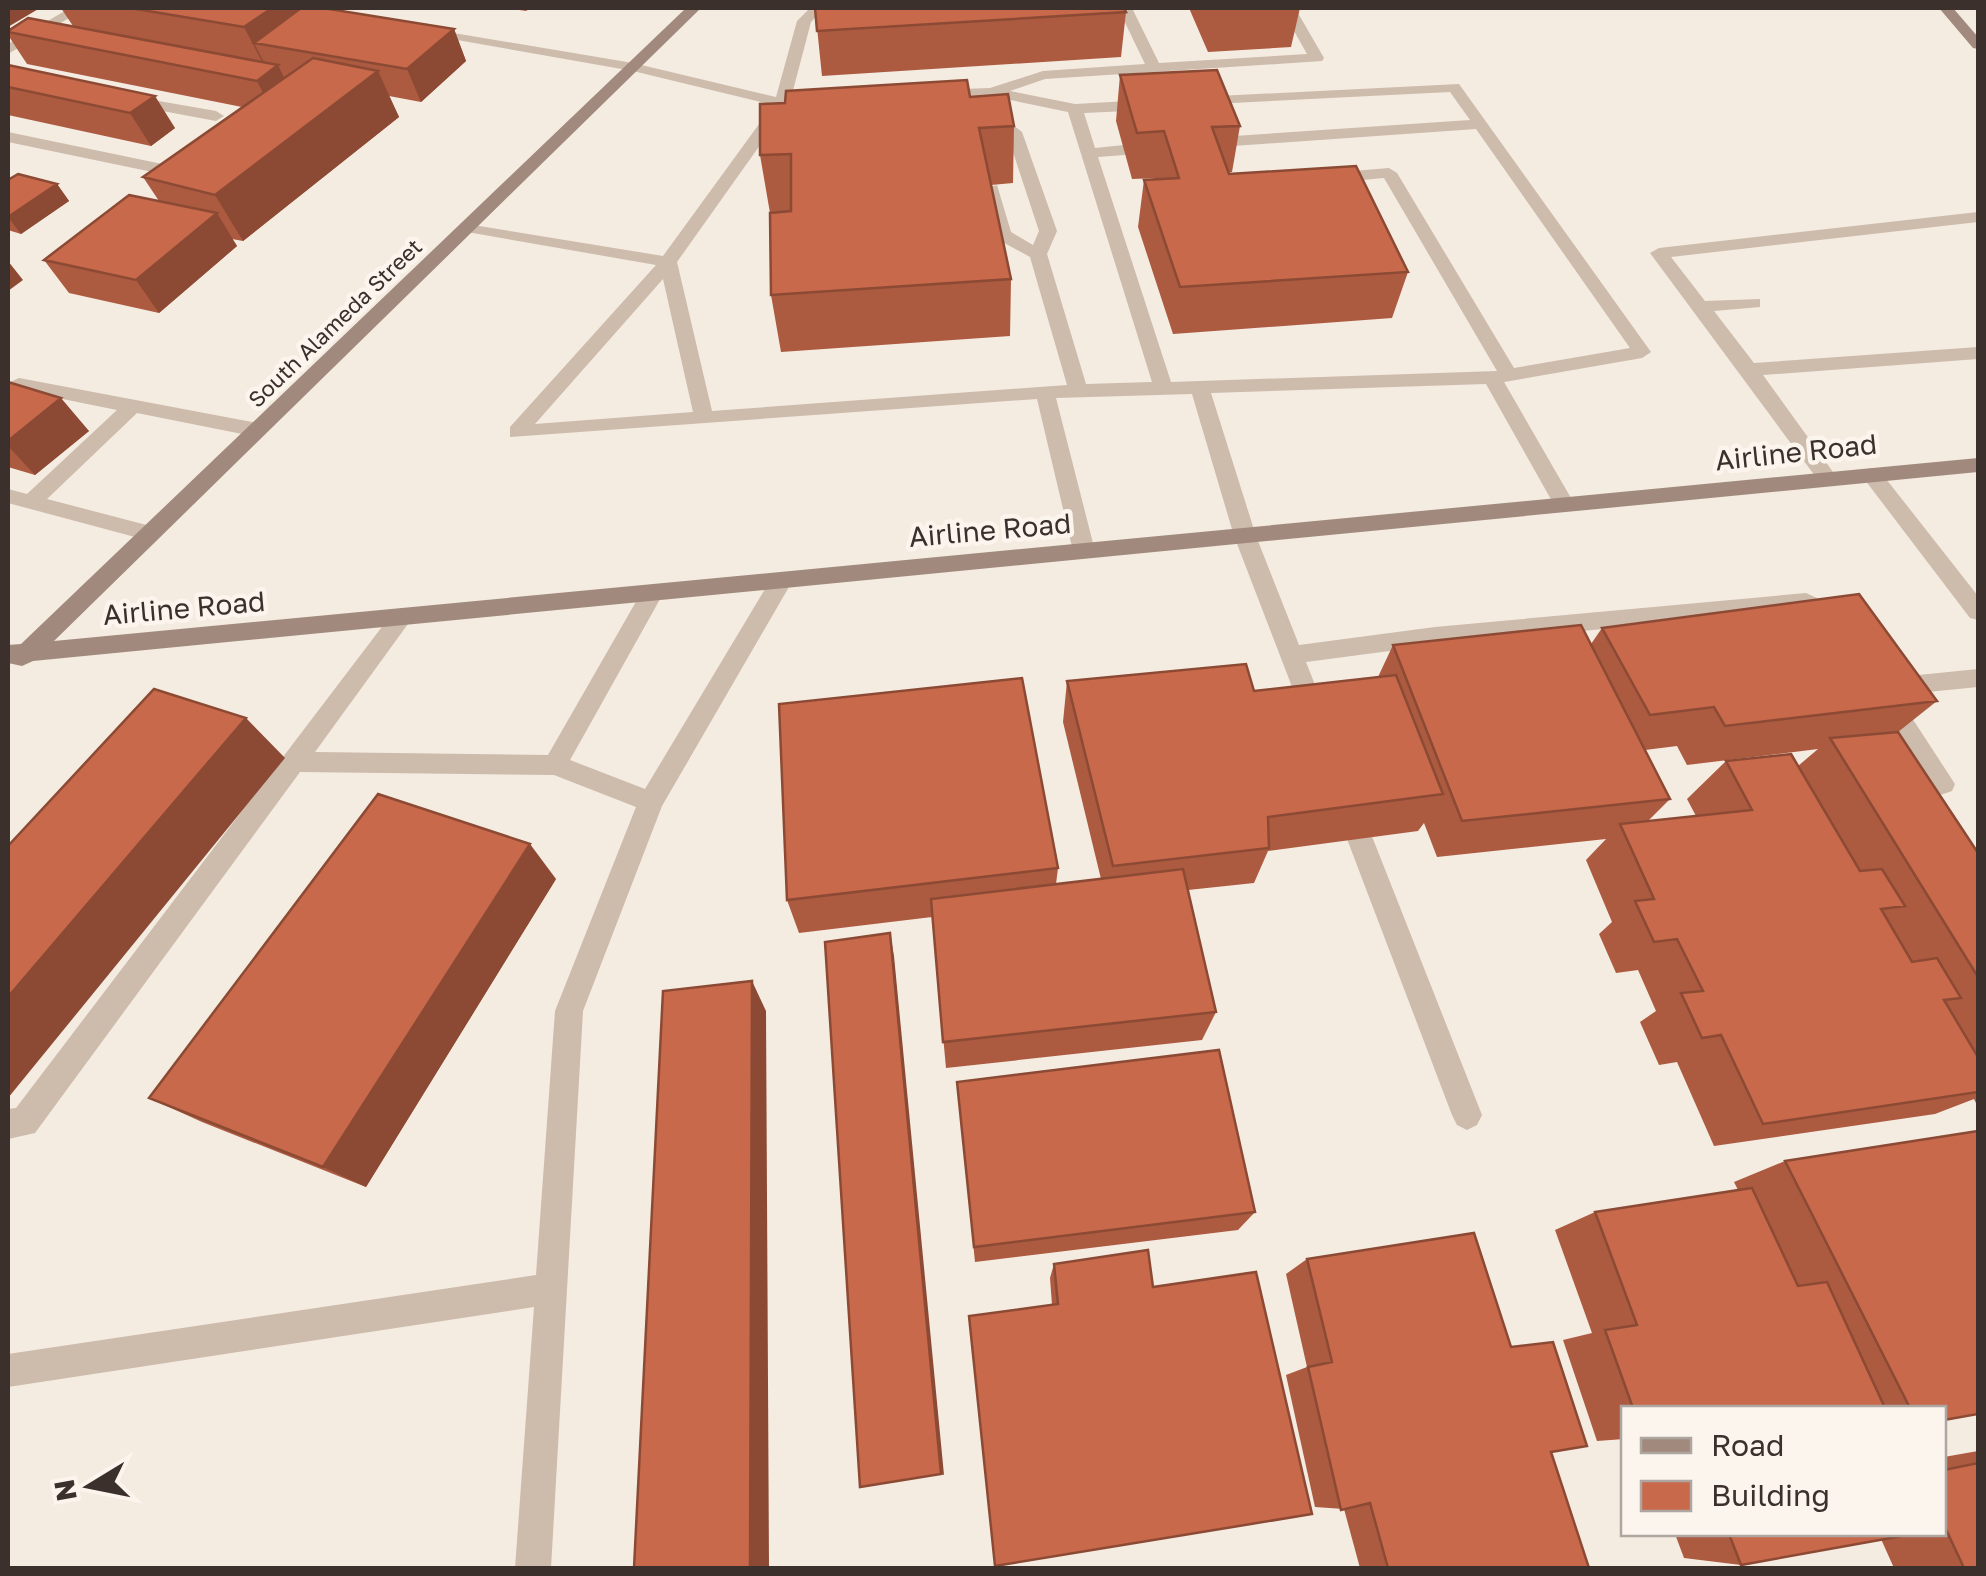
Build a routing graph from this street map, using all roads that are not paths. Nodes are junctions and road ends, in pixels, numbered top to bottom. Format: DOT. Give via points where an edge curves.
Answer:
graph roads {
  1 [pos="79,8"];
  2 [pos="694,8"];
  3 [pos="1125,8"];
  4 [pos="1288,8"];
  5 [pos="1946,8"];
  6 [pos="820,10"];
  7 [pos="408,27"];
  8 [pos="1978,46"];
  9 [pos="8,50"];
  10 [pos="632,67"];
  11 [pos="1154,68"];
  12 [pos="992,92"];
  13 [pos="916,96"];
  14 [pos="122,99"];
  15 [pos="840,100"];
  16 [pos="782,103"];
  17 [pos="1075,109"];
  18 [pos="216,116"];
  19 [pos="997,120"];
  20 [pos="1480,124"];
  21 [pos="980,135"];
  22 [pos="8,136"];
  23 [pos="1220,142"];
  24 [pos="1124,150"];
  25 [pos="1090,153"];
  26 [pos="167,170"];
  27 [pos="1316,179"];
  28 [pos="990,185"];
  29 [pos="1978,217"];
  30 [pos="467,227"];
  31 [pos="1038,254"];
  32 [pos="668,262"];
  33 [pos="1754,303"];
  34 [pos="1698,307"];
  35 [pos="1978,353"];
  36 [pos="1749,370"];
  37 [pos="1500,377"];
  38 [pos="1199,386"];
  39 [pos="1163,387"];
  40 [pos="1078,391"];
  41 [pos="8,392"];
  42 [pos="1045,392"];
  43 [pos="134,406"];
  44 [pos="704,418"];
  45 [pos="257,430"];
  46 [pos="1978,465"];
  47 [pos="1872,475"];
  48 [pos="1828,479"];
  49 [pos="8,496"];
  50 [pos="31,502"];
  51 [pos="1564,505"];
  52 [pos="150,533"];
  53 [pos="1245,536"];
  54 [pos="1084,551"];
  55 [pos="782,580"];
  56 [pos="653,592"];
  57 [pos="1978,612"];
  58 [pos="402,617"];
  59 [pos="1848,632"];
  60 [pos="17,654"];
  61 [pos="1292,655"];
  62 [pos="8,671"];
  63 [pos="1978,678"];
  64 [pos="1318,723"];
  65 [pos="294,762"];
  66 [pos="555,765"];
  67 [pos="652,802"];
  68 [pos="1920,821"];
  69 [pos="1360,839"];
  70 [pos="1468,1115"];
  71 [pos="8,1124"];
  72 [pos="553,1288"];
  73 [pos="8,1371"];
  74 [pos="534,1568"];
  1 -- 9 [label="street"];
  2 -- 10 [label="main road, South Alameda Street"];
  3 -- 11 [label="street"];
  4 -- 11 [label="street" via="1316,58"];
  5 -- 8 [label="main road"];
  6 -- 16 [label="street" via="804,22"];
  7 -- 10 [label="street"];
  10 -- 16 [label="street"];
  10 -- 30 [label="main road, South Alameda Street"];
  11 -- 12 [label="street" via="1043,75"];
  12 -- 13 [label="street"];
  12 -- 17 [label="street"];
  12 -- 19 [label="street"];
  14 -- 18 [label="street"];
  15 -- 16 [label="street"];
  16 -- 32 [label="street"];
  17 -- 20 [label="street" via="1454,88"];
  17 -- 25 [label="street"];
  19 -- 21 [label="street"];
  19 -- 31 [label="street" via="1014,132 1048,231"];
  20 -- 23 [label="street"];
  20 -- 37 [label="street" via="1642,352"];
  22 -- 26 [label="street"];
  24 -- 25 [label="street"];
  25 -- 39 [label="street"];
  27 -- 37 [label="street" via="1389,173"];
  28 -- 31 [label="street" via="1003,235"];
  29 -- 34 [label="street" via="1659,252"];
  30 -- 32 [label="street"];
  30 -- 45 [label="main road, South Alameda Street"];
  31 -- 40 [label="street"];
  32 -- 44 [label="street"];
  32 -- 44 [label="street" via="517,432"];
  33 -- 34 [label="street"];
  34 -- 36 [label="street"];
  35 -- 36 [label="street"];
  36 -- 48 [label="street"];
  37 -- 38 [label="street"];
  37 -- 51 [label="street"];
  38 -- 39 [label="street"];
  38 -- 53 [label="street"];
  39 -- 40 [label="street"];
  40 -- 42 [label="street"];
  41 -- 43 [label="street" via="19,384 69,401"];
  42 -- 44 [label="street"];
  42 -- 54 [label="street"];
  43 -- 45 [label="street"];
  43 -- 50 [label="street"];
  45 -- 52 [label="main road, South Alameda Street"];
  46 -- 47 [label="main road, Airline Road"];
  47 -- 48 [label="main road, Airline Road"];
  47 -- 57 [label="street"];
  48 -- 51 [label="main road, Airline Road"];
  49 -- 50 [label="street"];
  50 -- 52 [label="street"];
  51 -- 53 [label="main road, Airline Road"];
  52 -- 60 [label="main road, South Alameda Street"];
  53 -- 54 [label="main road, Airline Road"];
  53 -- 61 [label="street"];
  54 -- 55 [label="main road, Airline Road"];
  55 -- 56 [label="main road, Airline Road"];
  55 -- 67 [label="street"];
  56 -- 58 [label="main road, Airline Road"];
  56 -- 66 [label="street"];
  58 -- 60 [label="main road, Airline Road"];
  58 -- 65 [label="street"];
  59 -- 61 [label="street" via="1838,618 1806,601"];
  60 -- 62 [label="main road, South Alameda Street"];
  61 -- 64 [label="street"];
  63 -- 68 [label="street" via="1882,679 1884,699 1943,784 1901,792"];
  65 -- 66 [label="street"];
  65 -- 71 [label="street" via="203,870 24,1122"];
  66 -- 67 [label="street"];
  67 -- 72 [label="street" via="569,1011"];
  69 -- 70 [label="street"];
  72 -- 73 [label="street"];
  72 -- 74 [label="street"];
}
